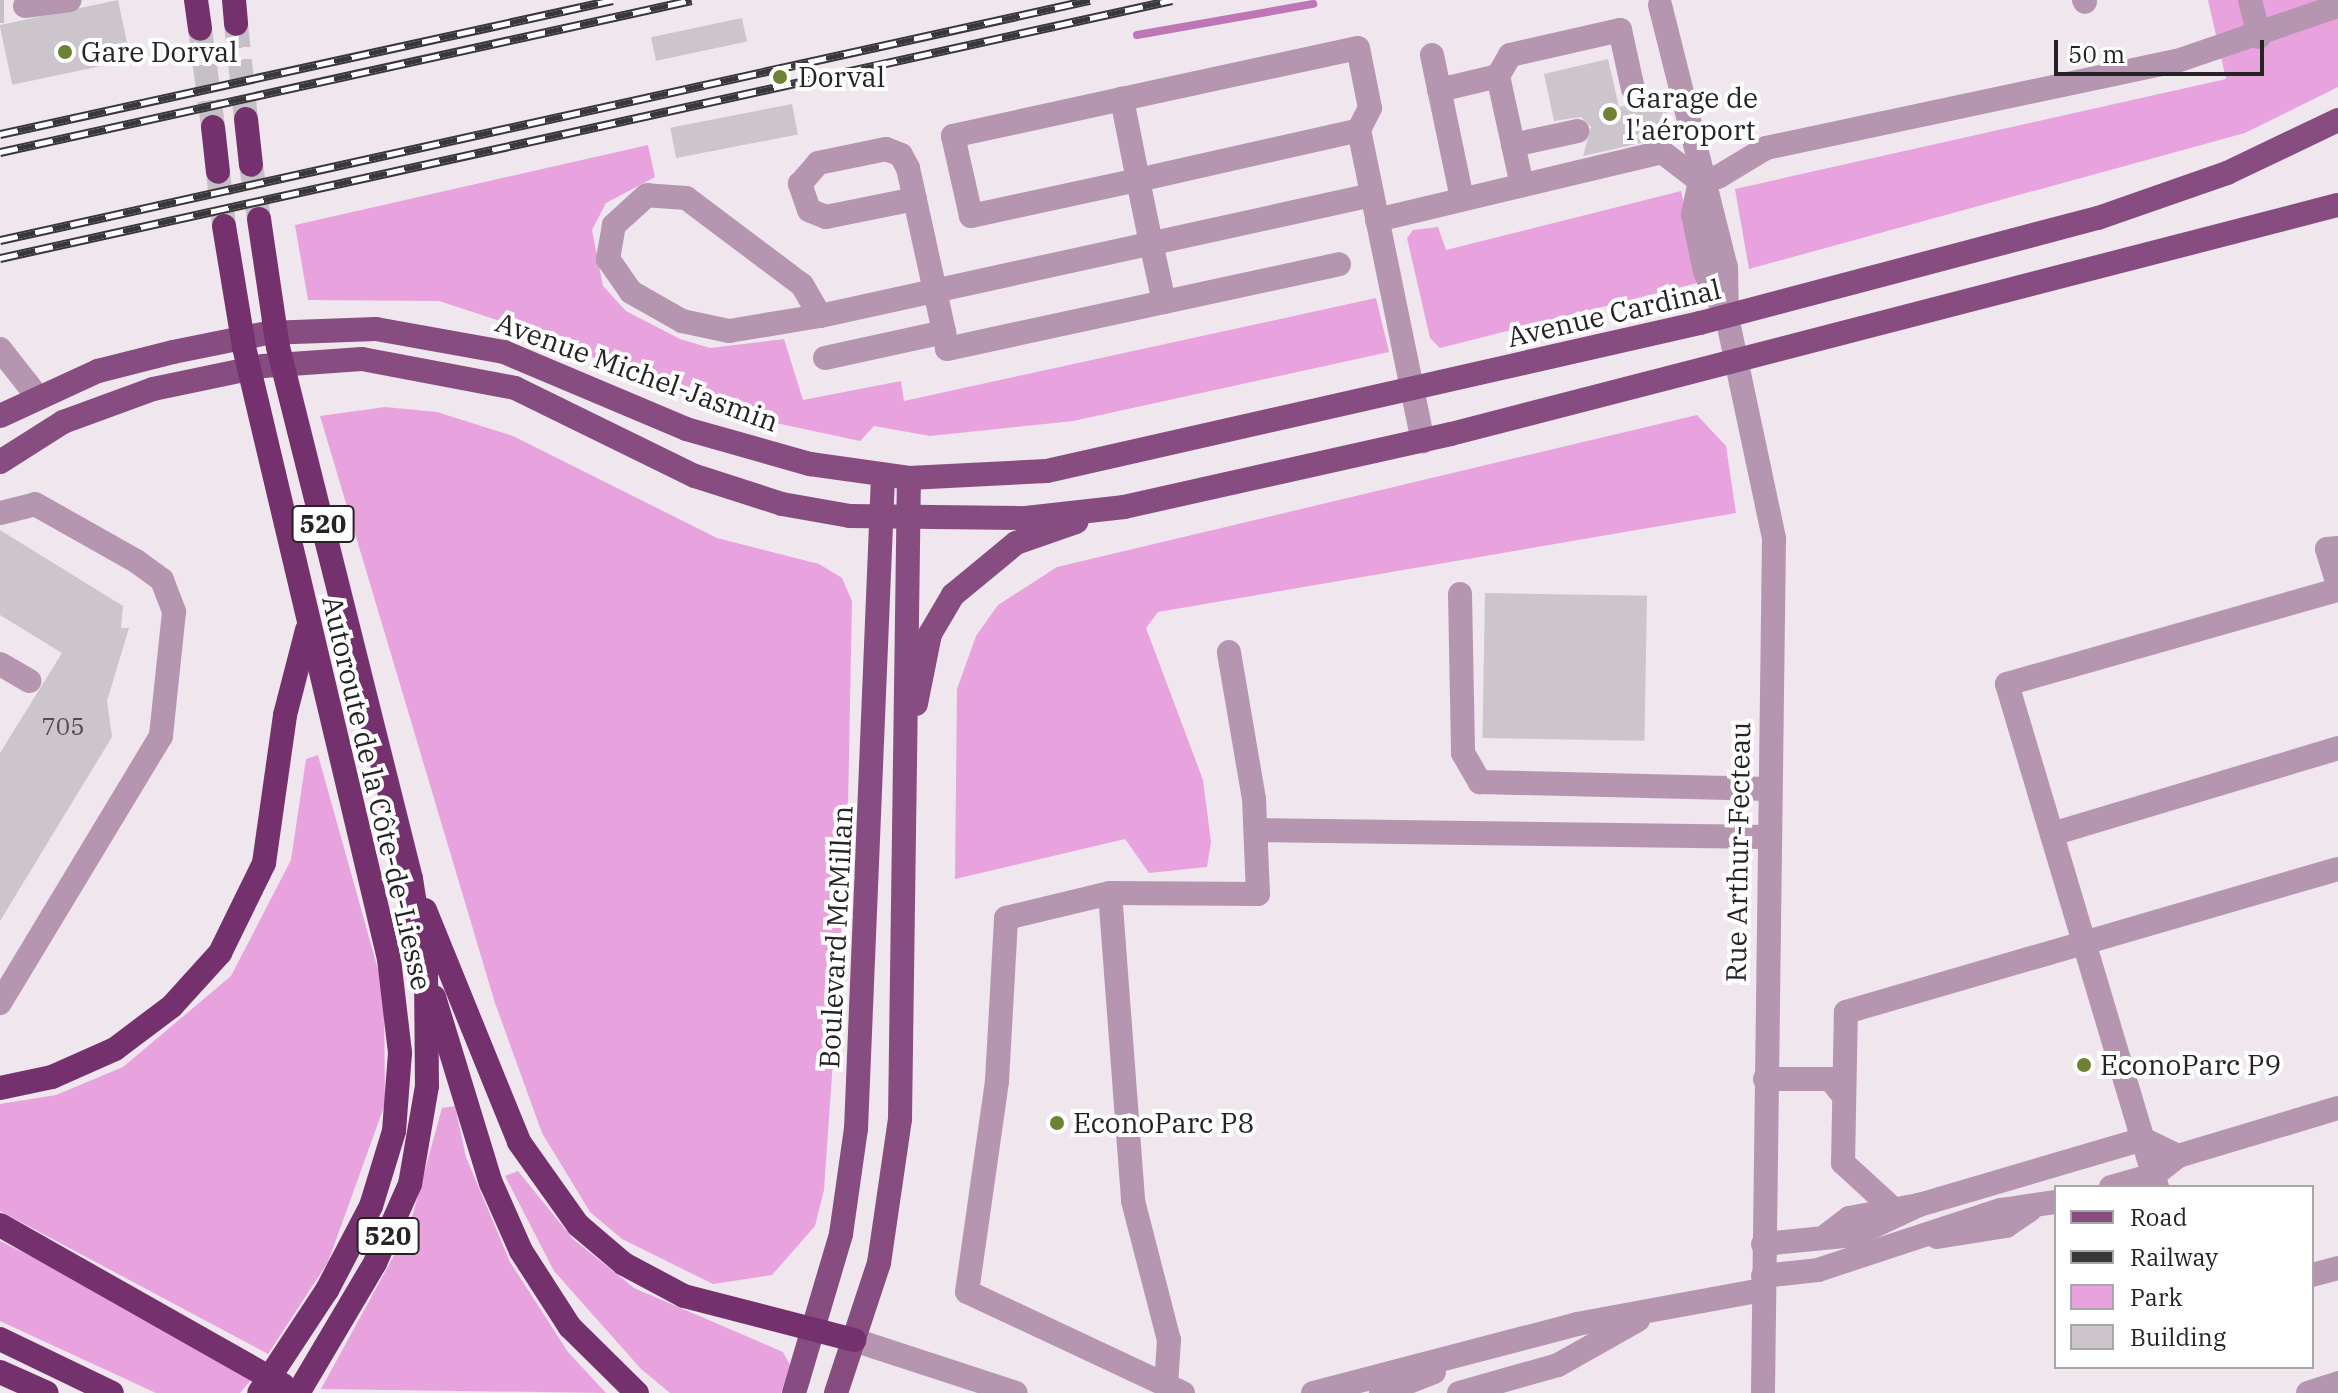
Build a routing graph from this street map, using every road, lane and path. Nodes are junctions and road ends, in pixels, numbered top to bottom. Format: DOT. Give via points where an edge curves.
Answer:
graph roads {
  1 [pos="70,0"];
  2 [pos="196,0"];
  3 [pos="2250,0"];
  4 [pos="2338,2"];
  5 [pos="22,5"];
  6 [pos="1660,5"];
  7 [pos="200,29"];
  8 [pos="2259,37"];
  9 [pos="1432,55"];
  10 [pos="1498,76"];
  11 [pos="1633,89"];
  12 [pos="1439,90"];
  13 [pos="1122,99"];
  14 [pos="246,119"];
  15 [pos="2338,120"];
  16 [pos="213,127"];
  17 [pos="1359,130"];
  18 [pos="1577,131"];
  19 [pos="1513,145"];
  20 [pos="251,165"];
  21 [pos="218,172"];
  22 [pos="1138,180"];
  23 [pos="1700,181"];
  24 [pos="1522,185"];
  25 [pos="1372,195"];
  26 [pos="915,199"];
  27 [pos="1462,199"];
  28 [pos="2338,205"];
  29 [pos="259,219"];
  30 [pos="1377,220"];
  31 [pos="224,226"];
  32 [pos="1151,243"];
  33 [pos="1339,264"];
  34 [pos="935,291"];
  35 [pos="1164,302"];
  36 [pos="820,316"];
  37 [pos="1727,317"];
  38 [pos="944,332"];
  39 [pos="0,349"];
  40 [pos="825,358"];
  41 [pos="1737,365"];
  42 [pos="1414,391"];
  43 [pos="37,396"];
  44 [pos="0,416"];
  45 [pos="1423,441"];
  46 [pos="0,462"];
  47 [pos="883,476"];
  48 [pos="909,478"];
  49 [pos="1124,507"];
  50 [pos="0,513"];
  51 [pos="878,517"];
  52 [pos="908,519"];
  53 [pos="2338,548"];
  54 [pos="2338,588"];
  55 [pos="1460,594"];
  56 [pos="308,628"];
  57 [pos="1229,652"];
  58 [pos="0,664"];
  59 [pos="29,681"];
  60 [pos="2338,748"];
  61 [pos="1769,789"];
  62 [pos="907,794"];
  63 [pos="1257,830"];
  64 [pos="2052,834"];
  65 [pos="1768,837"];
  66 [pos="2338,869"];
  67 [pos="411,879"];
  68 [pos="1110,893"];
  69 [pos="2084,943"];
  70 [pos="426,974"];
  71 [pos="0,1003"];
  72 [pos="1765,1079"];
  73 [pos="0,1088"];
  74 [pos="1843,1095"];
  75 [pos="2338,1108"];
  76 [pos="2143,1139"];
  77 [pos="2178,1156"];
  78 [pos="2155,1181"];
  79 [pos="2126,1185"];
  80 [pos="2054,1203"];
  81 [pos="1919,1205"];
  82 [pos="1890,1206"];
  83 [pos="0,1225"];
  84 [pos="1828,1234"];
  85 [pos="1763,1244"];
  86 [pos="2338,1268"];
  87 [pos="2314,1274"];
  88 [pos="1763,1283"];
  89 [pos="1651,1314"];
  90 [pos="814,1328"];
  91 [pos="1617,1332"];
  92 [pos="0,1339"];
  93 [pos="854,1340"];
  94 [pos="1456,1359"];
  95 [pos="6,1376"];
  96 [pos="2338,1383"];
  97 [pos="1174,1389"];
  98 [pos="47,1393"];
  99 [pos="112,1393"];
  100 [pos="259,1393"];
  101 [pos="298,1393"];
  102 [pos="637,1393"];
  103 [pos="794,1393"];
  104 [pos="836,1393"];
  105 [pos="1016,1393"];
  106 [pos="1313,1393"];
  107 [pos="1381,1393"];
  108 [pos="1452,1393"];
  109 [pos="1459,1393"];
  110 [pos="1763,1393"];
  111 [pos="2308,1393"];
  1 -- 5 [label="street"];
  2 -- 7 [label="highway"];
  3 -- 8 [label="street"];
  4 -- 8 [label="street"];
  6 -- 23 [label="street"];
  8 -- 23 [label="street" via="1766,148"];
  9 -- 12 [label="street"];
  10 -- 11 [label="street" via="1510,55 1620,30"];
  10 -- 12 [label="street"];
  10 -- 19 [label="street"];
  12 -- 27 [label="street"];
  13 -- 17 [label="street" via="1358,48 1370,108"];
  13 -- 22 [label="street"];
  13 -- 22 [label="street" via="953,136 971,216"];
  14 -- 20 [label="highway"];
  15 -- 37 [label="main road, Avenue Cardinal" via="2146,203"];
  16 -- 21 [label="highway"];
  17 -- 22 [label="street"];
  17 -- 25 [label="street"];
  18 -- 19 [label="street"];
  19 -- 24 [label="street"];
  22 -- 32 [label="street"];
  23 -- 24 [label="street" via="1662,152"];
  23 -- 37 [label="street, Rue Arthur-Fecteau" via="1693,214 1705,272"];
  24 -- 27 [label="street"];
  25 -- 30 [label="street"];
  25 -- 32 [label="street"];
  26 -- 34 [label="street"];
  27 -- 30 [label="street"];
  28 -- 41 [label="main road"];
  29 -- 67 [label="highway, Autoroute de la Côte-de-Liesse / 520" via="282,361"];
  30 -- 42 [label="street"];
  31 -- 56 [label="highway, Autoroute de la Côte-de-Liesse / 520"];
  32 -- 34 [label="street"];
  32 -- 35 [label="street"];
  33 -- 35 [label="street"];
  34 -- 36 [label="street"];
  34 -- 38 [label="street"];
  35 -- 38 [label="street" via="947,349"];
  36 -- 36 [label="street" via="802,285 686,198 647,195 614,225 608,248 613,270 631,292 672,317 729,331"];
  37 -- 41 [label="street, Rue Arthur-Fecteau"];
  37 -- 42 [label="main road, Avenue Cardinal"];
  38 -- 40 [label="street"];
  39 -- 43 [label="street"];
  41 -- 45 [label="main road"];
  41 -- 61 [label="street, Rue Arthur-Fecteau" via="1774,539"];
  42 -- 45 [label="street"];
  42 -- 48 [label="main road, Avenue Cardinal" via="1066,468"];
  43 -- 44 [label="main road, Avenue Michel-Jasmin"];
  43 -- 47 [label="main road, Avenue Michel-Jasmin" via="98,371 213,343 351,328 483,346 716,440"];
  45 -- 49 [label="main road"];
  46 -- 51 [label="main road, Avenue Michel-Jasmin" via="96,408 219,373 362,359 488,380 719,486 809,510"];
  47 -- 48 [label="main road, Avenue Cardinal"];
  47 -- 51 [label="main road, Boulevard McMillan"];
  48 -- 52 [label="main road"];
  49 -- 52 [label="main road" via="1011,519"];
  49 -- 62 [label="main road" via="1016,543 953,595 922,657"];
  50 -- 71 [label="street" via="35,504 136,561 162,580 174,612 161,736"];
  51 -- 52 [label="main road"];
  51 -- 90 [label="main road, Boulevard McMillan" via="856,1129 841,1234"];
  52 -- 62 [label="main road"];
  53 -- 54 [label="street" via="2327,549"];
  54 -- 64 [label="street" via="2007,684"];
  55 -- 61 [label="street" via="1463,753 1480,782"];
  56 -- 73 [label="highway" via="285,715 264,863 220,953 172,1006 115,1049 52,1077"];
  56 -- 100 [label="highway, Autoroute de la Côte-de-Liesse / 520" via="389,959 399,1084 389,1155 371,1206 327,1290"];
  57 -- 63 [label="street"];
  58 -- 59 [label="street"];
  60 -- 64 [label="street"];
  61 -- 65 [label="street, Rue Arthur-Fecteau"];
  62 -- 93 [label="main road" via="900,1119 879,1263"];
  63 -- 65 [label="street"];
  63 -- 68 [label="street" via="1258,894"];
  64 -- 69 [label="street"];
  65 -- 72 [label="street, Rue Arthur-Fecteau"];
  66 -- 69 [label="street"];
  67 -- 70 [label="highway, Autoroute de la Côte-de-Liesse / 520"];
  67 -- 90 [label="highway" via="519,1142 578,1225 624,1264 684,1296"];
  68 -- 97 [label="street" via="1134,1214 1169,1340"];
  68 -- 97 [label="street" via="1006,918 997,1081 967,1292"];
  69 -- 74 [label="street" via="1846,1012"];
  69 -- 76 [label="street"];
  70 -- 101 [label="highway, Autoroute de la Côte-de-Liesse / 520" via="427,1086 410,1184 375,1263"];
  70 -- 102 [label="highway" via="491,1183 521,1251 570,1327"];
  72 -- 74 [label="street" via="1830,1079"];
  72 -- 85 [label="street, Rue Arthur-Fecteau"];
  74 -- 82 [label="street" via="1846,1171"];
  75 -- 77 [label="street"];
  76 -- 77 [label="street"];
  76 -- 78 [label="street"];
  76 -- 81 [label="street"];
  77 -- 78 [label="street"];
  78 -- 79 [label="street"];
  80 -- 88 [label="street" via="2006,1226 1961,1239 1935,1237"];
  81 -- 82 [label="street"];
  81 -- 84 [label="street" via="1892,1224"];
  82 -- 84 [label="street" via="1849,1218"];
  83 -- 101 [label="highway"];
  84 -- 85 [label="street"];
  85 -- 88 [label="street, Rue Arthur-Fecteau"];
  86 -- 87 [label="street"];
  88 -- 89 [label="street"];
  88 -- 110 [label="street, Rue Arthur-Fecteau"];
  89 -- 91 [label="street"];
  89 -- 94 [label="street" via="1577,1324"];
  90 -- 93 [label="highway"];
  90 -- 103 [label="main road, Boulevard McMillan"];
  91 -- 108 [label="street" via="1507,1365"];
  91 -- 109 [label="street" via="1558,1365"];
  92 -- 99 [label="highway"];
  93 -- 104 [label="main road"];
  93 -- 105 [label="street"];
  94 -- 106 [label="street"];
  94 -- 107 [label="street"];
  95 -- 98 [label="highway"];
  96 -- 111 [label="street"];
}
